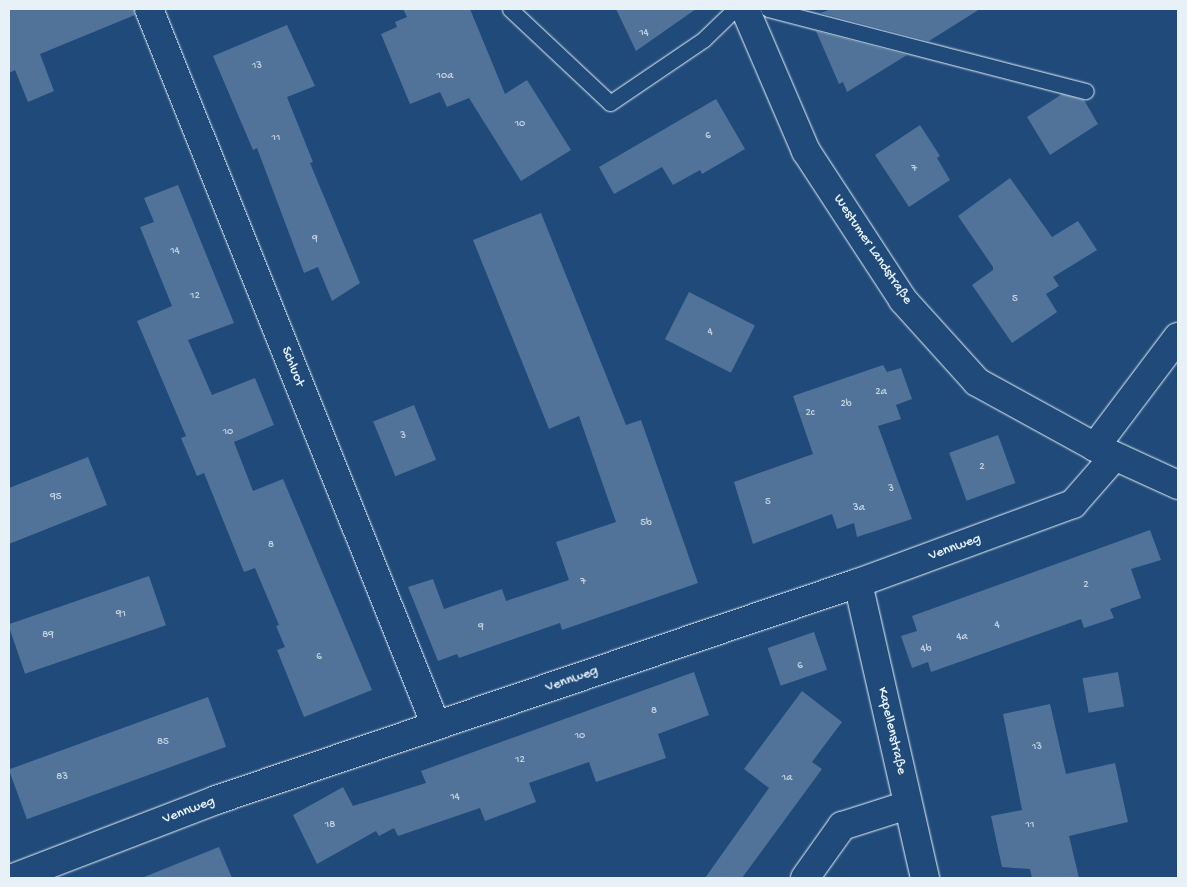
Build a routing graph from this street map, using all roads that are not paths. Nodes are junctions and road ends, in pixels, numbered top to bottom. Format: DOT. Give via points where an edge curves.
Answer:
graph roads {
  1 [pos="149,9"];
  2 [pos="510,9"];
  3 [pos="735,9"];
  4 [pos="745,9"];
  5 [pos="768,9"];
  6 [pos="1086,91"];
  7 [pos="1178,337"];
  8 [pos="1104,452"];
  9 [pos="1178,485"];
  10 [pos="858,583"];
  11 [pos="436,726"];
  12 [pos="908,806"];
  13 [pos="13,878"];
  14 [pos="805,878"];
  15 [pos="925,878"];
  1 -- 11 [label="street, Schluot"];
  2 -- 3 [label="lane" via="610,103 704,38"];
  4 -- 8 [label="street, Westumer Landstraße" via="806,151 904,300 977,382"];
  5 -- 6 [label="lane"];
  7 -- 8 [label="street"];
  8 -- 9 [label="street, Westumer Landstraße"];
  8 -- 10 [label="street, Vennweg" via="1073,504"];
  10 -- 11 [label="street, Vennweg"];
  10 -- 12 [label="street, Kapellenstraße"];
  11 -- 13 [label="street, Vennweg" via="216,800"];
  12 -- 14 [label="street" via="842,826"];
  12 -- 15 [label="street, Kapellenstraße"];
}
